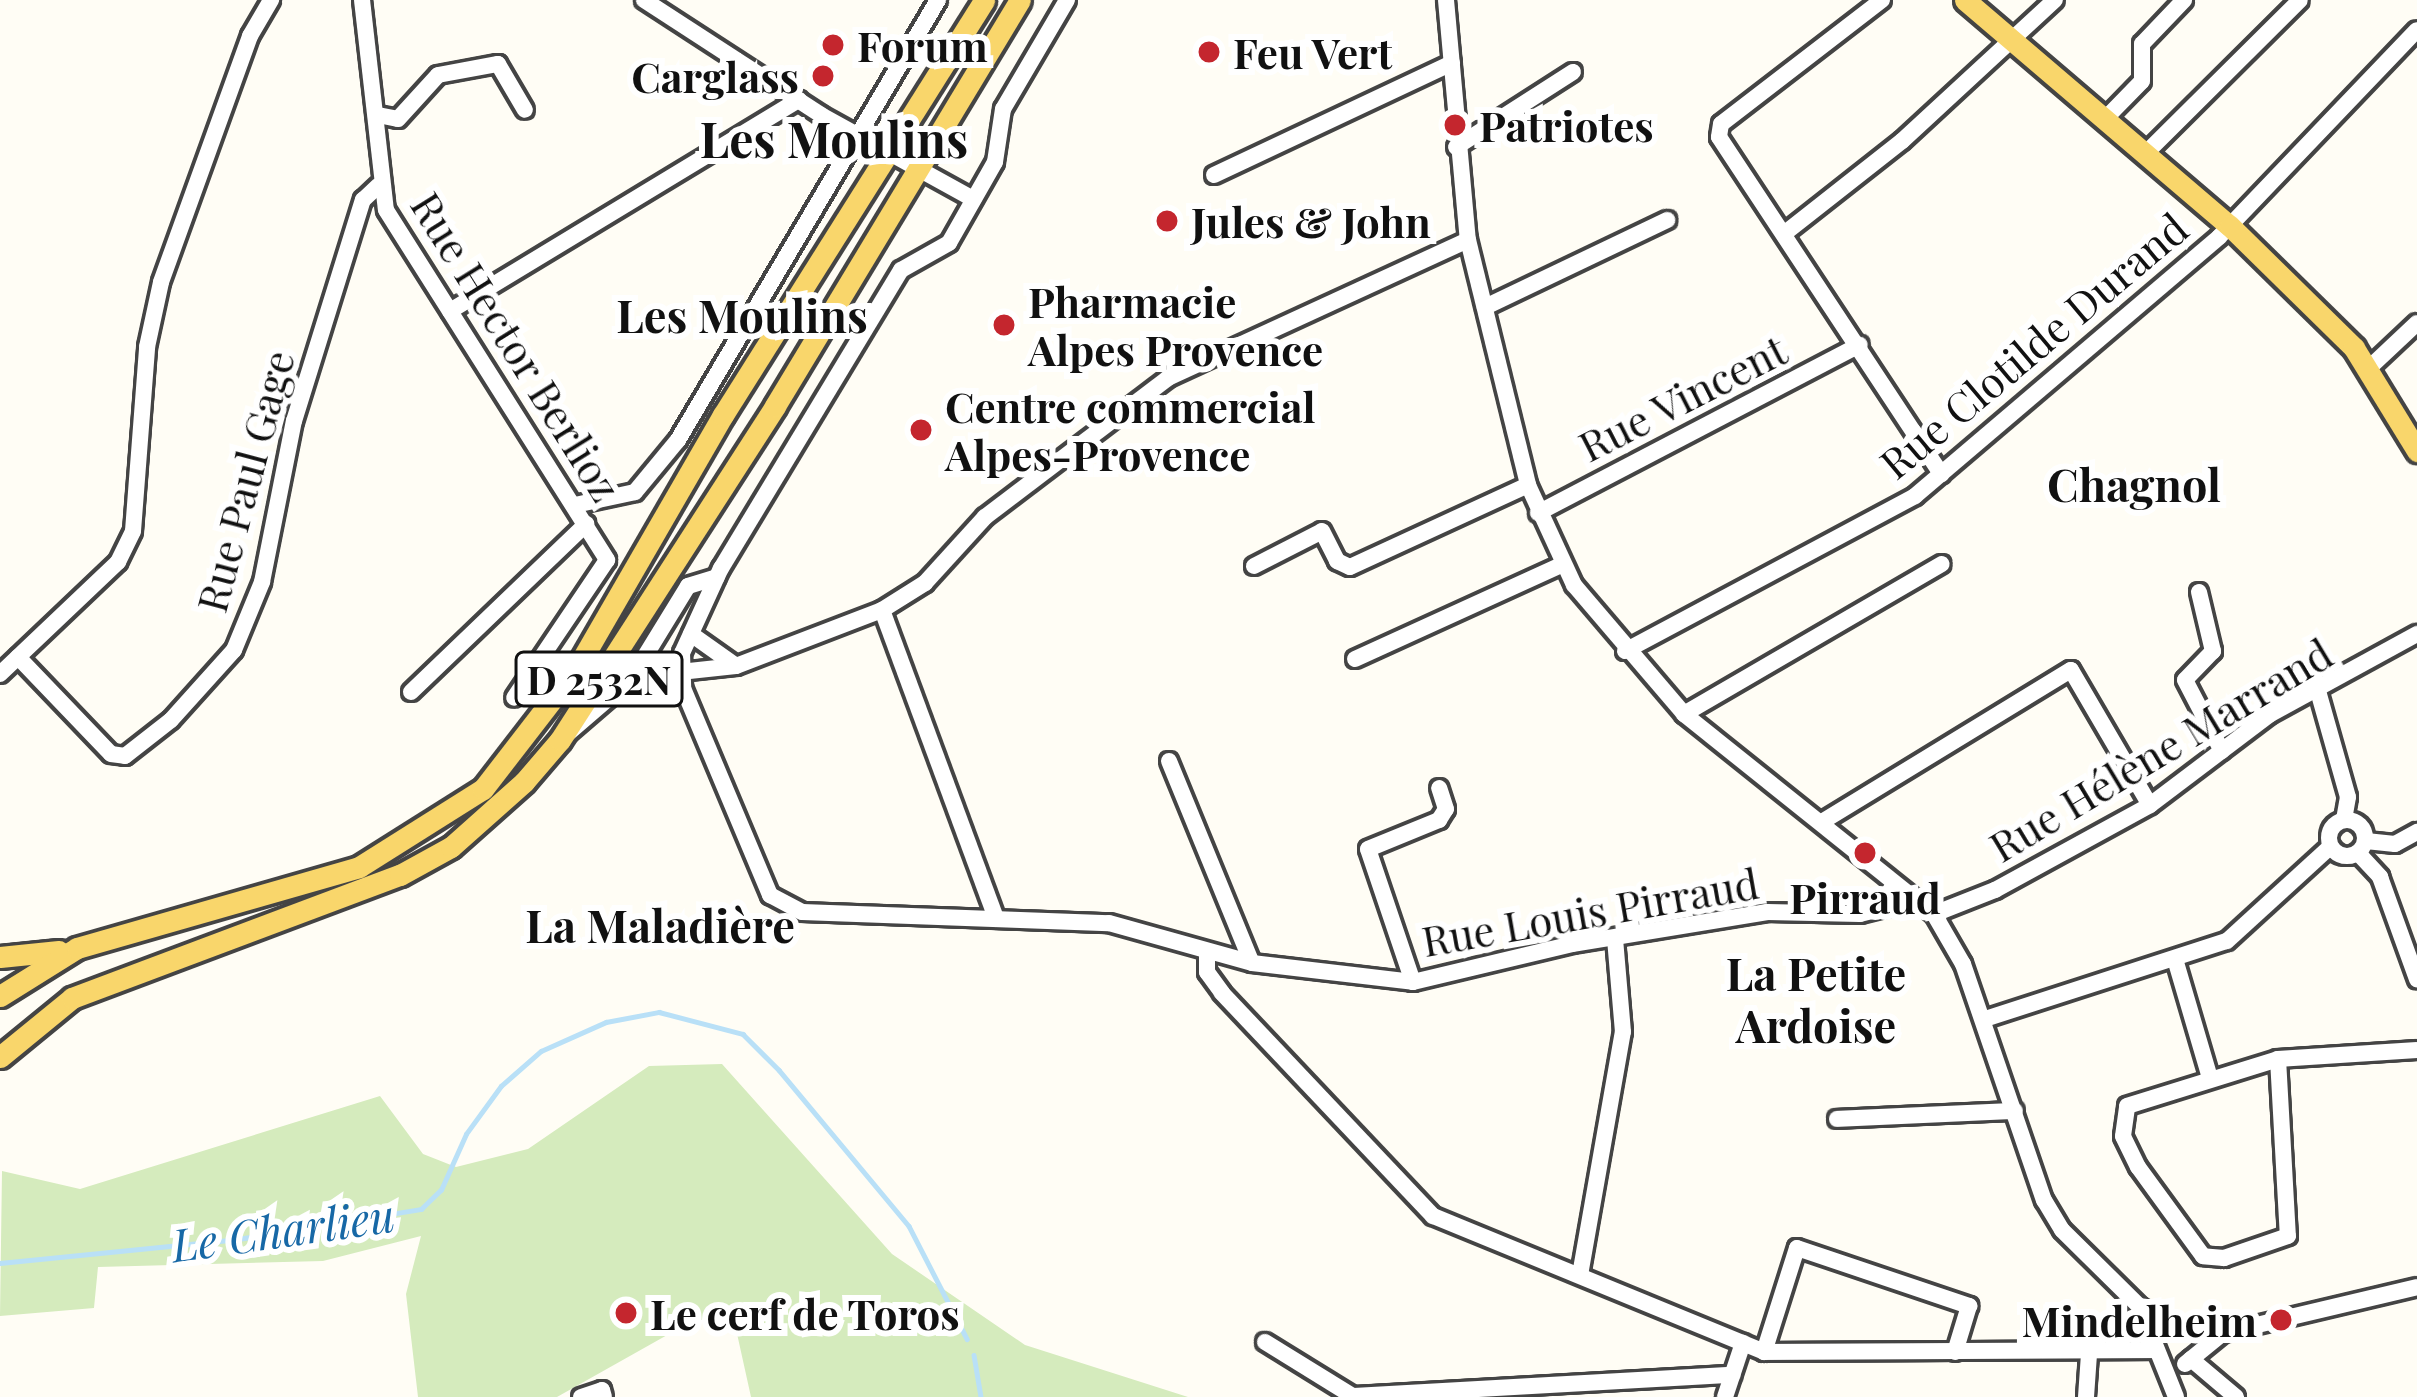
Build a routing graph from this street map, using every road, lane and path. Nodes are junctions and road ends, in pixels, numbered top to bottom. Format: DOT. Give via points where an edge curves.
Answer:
graph roads {
  1 [pos="271,0"];
  2 [pos="362,0"];
  3 [pos="644,0"];
  4 [pos="938,0"];
  5 [pos="984,0"];
  6 [pos="1019,0"];
  7 [pos="1067,0"];
  8 [pos="1446,0"];
  9 [pos="1882,0"];
  10 [pos="2055,0"];
  11 [pos="2184,0"];
  12 [pos="2300,0"];
  13 [pos="1972,2"];
  14 [pos="663,5"];
  15 [pos="2417,30"];
  16 [pos="2012,43"];
  17 [pos="1452,63"];
  18 [pos="1574,72"];
  19 [pos="799,100"];
  20 [pos="525,110"];
  21 [pos="378,115"];
  22 [pos="2104,120"];
  23 [pos="856,134"];
  24 [pos="1456,147"];
  25 [pos="890,153"];
  26 [pos="2145,154"];
  27 [pos="918,169"];
  28 [pos="1214,176"];
  29 [pos="378,186"];
  30 [pos="973,199"];
  31 [pos="1667,220"];
  32 [pos="2230,226"];
  33 [pos="1785,233"];
  34 [pos="1468,240"];
  35 [pos="1485,308"];
  36 [pos="450,311"];
  37 [pos="2417,322"];
  38 [pos="1860,345"];
  39 [pos="2368,369"];
  40 [pos="2417,451"];
  41 [pos="1941,474"];
  42 [pos="1528,485"];
  43 [pos="575,505"];
  44 [pos="1538,512"];
  45 [pos="586,524"];
  46 [pos="1563,564"];
  47 [pos="1942,564"];
  48 [pos="1254,566"];
  49 [pos="719,572"];
  50 [pos="2199,592"];
  51 [pos="883,610"];
  52 [pos="692,634"];
  53 [pos="2417,634"];
  54 [pos="1625,651"];
  55 [pos="18,657"];
  56 [pos="1355,659"];
  57 [pos="736,666"];
  58 [pos="680,672"];
  59 [pos="0,674"];
  60 [pos="2318,691"];
  61 [pos="411,692"];
  62 [pos="514,698"];
  63 [pos="1684,713"];
  64 [pos="560,740"];
  65 [pos="2222,752"];
  66 [pos="1169,761"];
  67 [pos="1439,788"];
  68 [pos="2150,805"];
  69 [pos="2344,819"];
  70 [pos="1825,820"];
  71 [pos="2417,832"];
  72 [pos="2330,847"];
  73 [pos="2362,847"];
  74 [pos="1920,899"];
  75 [pos="1934,914"];
  76 [pos="996,919"];
  77 [pos="1615,939"];
  78 [pos="77,948"];
  79 [pos="1207,952"];
  80 [pos="0,957"];
  81 [pos="2175,958"];
  82 [pos="1252,963"];
  83 [pos="2417,979"];
  84 [pos="1414,982"];
  85 [pos="0,995"];
  86 [pos="1984,1019"];
  87 [pos="2417,1050"];
  88 [pos="0,1058"];
  89 [pos="2278,1059"];
  90 [pos="2210,1078"];
  91 [pos="2014,1111"];
  92 [pos="1837,1119"];
  93 [pos="1580,1275"];
  94 [pos="2417,1287"];
  95 [pos="2140,1306"];
  96 [pos="2181,1328"];
  97 [pos="2223,1334"];
  98 [pos="1265,1342"];
  99 [pos="1743,1343"];
  100 [pos="1764,1352"];
  101 [pos="1955,1352"];
  102 [pos="2089,1354"];
  103 [pos="2175,1355"];
  104 [pos="1732,1376"];
  105 [pos="1424,1395"];
  106 [pos="581,1397"];
  107 [pos="604,1397"];
  108 [pos="1353,1397"];
  109 [pos="1725,1397"];
  110 [pos="2086,1397"];
  111 [pos="2180,1397"];
  112 [pos="2236,1397"];
  1 -- 55 [label="street" via="250,36 161,282 147,347 133,531 118,562"];
  2 -- 21 [label="street, Rue Hector Berlioz"];
  3 -- 14 [label="street"];
  4 -- 23 [label="street"];
  5 -- 25 [label="main road, D 2532N"];
  6 -- 27 [label="main road, D 2532N"];
  7 -- 30 [label="street" via="1003,109 995,162"];
  8 -- 17 [label="street"];
  9 -- 33 [label="street" via="1721,124 1719,136"];
  10 -- 16 [label="street"];
  11 -- 22 [label="street" via="2142,44 2142,81"];
  12 -- 26 [label="street"];
  13 -- 16 [label="main road"];
  14 -- 19 [label="street"];
  15 -- 32 [label="street, Rue Clotilde Durand"];
  16 -- 22 [label="main road"];
  16 -- 33 [label="street"];
  17 -- 24 [label="street"];
  17 -- 28 [label="street"];
  18 -- 24 [label="street"];
  19 -- 23 [label="street"];
  19 -- 36 [label="street"];
  20 -- 21 [label="street" via="497,64 438,75 398,119"];
  21 -- 29 [label="street, Rue Hector Berlioz"];
  22 -- 26 [label="main road"];
  23 -- 25 [label="street"];
  23 -- 43 [label="street" via="757,296 732,358 657,469 614,502"];
  24 -- 34 [label="street"];
  25 -- 27 [label="street"];
  25 -- 78 [label="main road, D 2532N" via="723,415 578,667 483,789 359,867"];
  26 -- 32 [label="main road"];
  27 -- 30 [label="street"];
  27 -- 64 [label="main road, D 2532N"];
  29 -- 36 [label="street, Rue Hector Berlioz" via="410,257"];
  29 -- 55 [label="street, Rue Paul Gage" via="363,200 294,421 262,582 234,650 125,756 111,754"];
  30 -- 49 [label="street" via="950,244 901,270"];
  31 -- 35 [label="street"];
  32 -- 39 [label="main road"];
  32 -- 41 [label="street, Rue Clotilde Durand"];
  33 -- 38 [label="street"];
  34 -- 35 [label="street"];
  34 -- 51 [label="street" via="1168,379 985,517 925,583"];
  35 -- 42 [label="street"];
  36 -- 43 [label="street, Rue Hector Berlioz"];
  37 -- 39 [label="street"];
  38 -- 41 [label="street"];
  38 -- 44 [label="street, Rue Vincent"];
  39 -- 40 [label="main road"];
  41 -- 54 [label="street, Rue Clotilde Durand" via="1915,496"];
  42 -- 44 [label="street"];
  42 -- 48 [label="street" via="1350,567 1337,561 1322,531"];
  43 -- 45 [label="street, Rue Hector Berlioz"];
  44 -- 46 [label="street"];
  45 -- 61 [label="street"];
  45 -- 62 [label="street, Rue Hector Berlioz" via="607,568"];
  46 -- 54 [label="street"];
  46 -- 56 [label="street"];
  47 -- 63 [label="street"];
  49 -- 52 [label="street"];
  49 -- 64 [label="street" via="688,586 631,679"];
  50 -- 65 [label="street" via="2213,651 2185,680"];
  51 -- 57 [label="street"];
  51 -- 76 [label="street"];
  52 -- 57 [label="street"];
  52 -- 58 [label="street"];
  53 -- 60 [label="street, Rue Hélène Marrand"];
  54 -- 63 [label="street"];
  55 -- 59 [label="street"];
  57 -- 58 [label="street"];
  58 -- 76 [label="street, Rue Louis Pirraud" via="770,896 802,912"];
  60 -- 65 [label="street, Rue Hélène Marrand"];
  60 -- 69 [label="street" via="2348,797"];
  63 -- 70 [label="street"];
  64 -- 88 [label="main road, D 2532N" via="451,847 348,899 71,998"];
  65 -- 68 [label="street, Rue Hélène Marrand"];
  66 -- 82 [label="street"];
  67 -- 84 [label="street" via="1446,809 1439,820 1368,849"];
  68 -- 70 [label="street" via="2071,670"];
  68 -- 75 [label="street, Rue Hélène Marrand" via="1995,890"];
  69 -- 72 [label="street" via="2330,830"];
  69 -- 73 [label="street" via="2361,825"];
  70 -- 74 [label="street"];
  71 -- 73 [label="street"];
  72 -- 73 [label="street" via="2343,857"];
  72 -- 81 [label="street" via="2227,941"];
  73 -- 83 [label="street"];
  74 -- 75 [label="street"];
  74 -- 77 [label="street, Rue Louis Pirraud" via="1881,911 1767,913"];
  75 -- 86 [label="street"];
  76 -- 79 [label="street, Rue Louis Pirraud" via="1108,923"];
  77 -- 84 [label="street, Rue Louis Pirraud"];
  77 -- 93 [label="street" via="1623,1032"];
  78 -- 80 [label="main road"];
  78 -- 85 [label="main road, D 2532N"];
  79 -- 82 [label="street, Rue Louis Pirraud"];
  79 -- 93 [label="street" via="1208,972 1222,992 1433,1216"];
  81 -- 86 [label="street"];
  81 -- 90 [label="street"];
  82 -- 84 [label="street, Rue Louis Pirraud"];
  86 -- 91 [label="street"];
  87 -- 89 [label="street"];
  89 -- 90 [label="street"];
  89 -- 90 [label="street" via="2292,1226 2277,1244 2224,1258 2191,1247 2123,1136 2127,1106"];
  91 -- 92 [label="street"];
  91 -- 95 [label="street" via="2062,1230"];
  93 -- 99 [label="street"];
  94 -- 97 [label="street"];
  95 -- 96 [label="street"];
  95 -- 103 [label="street"];
  96 -- 97 [label="street"];
  96 -- 103 [label="street"];
  96 -- 103 [label="street"];
  97 -- 103 [label="street"];
  98 -- 108 [label="street"];
  99 -- 100 [label="street"];
  99 -- 104 [label="street"];
  100 -- 101 [label="street"];
  100 -- 101 [label="street" via="1797,1248 1969,1306"];
  101 -- 102 [label="street"];
  102 -- 103 [label="street"];
  102 -- 110 [label="street"];
  103 -- 111 [label="street"];
  103 -- 112 [label="street"];
  104 -- 105 [label="street"];
  104 -- 109 [label="street"];
  105 -- 108 [label="street"];
  106 -- 107 [label="street" via="602,1390"];
}
